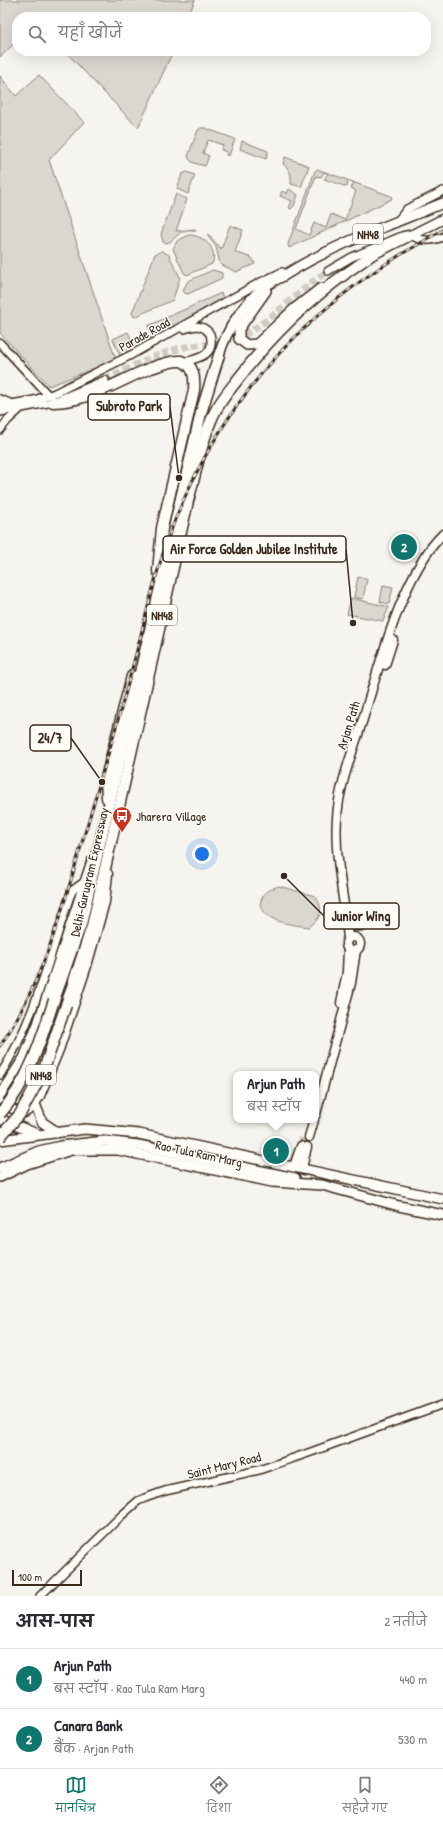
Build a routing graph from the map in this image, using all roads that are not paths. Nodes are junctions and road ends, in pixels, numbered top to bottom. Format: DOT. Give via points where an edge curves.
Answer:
graph roads {
  1 [pos="443,191"];
  2 [pos="443,203"];
  3 [pos="443,219"];
  4 [pos="396,223"];
  5 [pos="411,234"];
  6 [pos="443,237"];
  7 [pos="294,268"];
  8 [pos="328,271"];
  9 [pos="342,276"];
  10 [pos="270,284"];
  11 [pos="156,341"];
  12 [pos="0,343"];
  13 [pos="219,355"];
  14 [pos="184,362"];
  15 [pos="105,380"];
  16 [pos="0,399"];
  17 [pos="50,399"];
  18 [pos="12,404"];
  19 [pos="0,406"];
  20 [pos="21,409"];
  21 [pos="0,412"];
  22 [pos="0,430"];
  23 [pos="443,534"];
  24 [pos="443,540"];
  25 [pos="108,806"];
  26 [pos="106,837"];
  27 [pos="84,882"];
  28 [pos="350,922"];
  29 [pos="363,926"];
  30 [pos="351,938"];
  31 [pos="352,949"];
  32 [pos="0,1076"];
  33 [pos="319,1083"];
  34 [pos="0,1095"];
  35 [pos="0,1102"];
  36 [pos="319,1103"];
  37 [pos="35,1104"];
  38 [pos="0,1114"];
  39 [pos="0,1119"];
  40 [pos="308,1123"];
  41 [pos="313,1123"];
  42 [pos="57,1132"];
  43 [pos="40,1136"];
  44 [pos="0,1139"];
  45 [pos="304,1146"];
  46 [pos="298,1167"];
  47 [pos="0,1168"];
  48 [pos="0,1177"];
  49 [pos="322,1184"];
  50 [pos="443,1200"];
  51 [pos="443,1215"];
  52 [pos="443,1404"];
  53 [pos="40,1596"];
  1 -- 4 [label="street" via="407,209"];
  2 -- 4 [label="main road, NH48"];
  3 -- 5 [label="main road, NH48"];
  4 -- 7 [label="main road, NH48"];
  5 -- 6 [label="street" via="427,241"];
  5 -- 8 [label="street" via="384,243"];
  5 -- 9 [label="main road, NH48" via="372,255"];
  7 -- 10 [label="main road, NH48"];
  7 -- 11 [label="street, Parade Road" via="257,284"];
  9 -- 10 [label="main road" via="305,300 257,344 247,345 239,339 239,329"];
  9 -- 26 [label="highway, Delhi-Gurugram Expressway / NH48" via="312,299 267,345 220,403 213,416 188,501"];
  10 -- 13 [label="main road, NH48" via="245,306 224,339"];
  11 -- 14 [label="street" via="197,325 208,331 211,338 208,351 203,356"];
  11 -- 17 [label="street, Parade Road"];
  12 -- 17 [label="street"];
  13 -- 25 [label="highway, Delhi-Gurugram Expressway / NH48" via="201,413"];
  14 -- 17 [label="highway" via="174,361 162,365 89,395 63,402"];
  14 -- 25 [label="highway" via="193,371 194,390 162,528 159,569 106,778"];
  15 -- 17 [label="street, Parade Road"];
  16 -- 18 [label="street"];
  17 -- 18 [label="street, Parade Road"];
  17 -- 20 [label="street, Parade Road"];
  18 -- 19 [label="street, Parade Road"];
  20 -- 21 [label="street, Parade Road"];
  20 -- 22 [label="street"];
  23 -- 30 [label="main road, Arjan Path" via="430,548 407,590 384,650 346,771 336,825 340,881"];
  24 -- 28 [label="main road, Arjan Path" via="418,578 400,618 343,806 340,820 341,839"];
  25 -- 26 [label="highway, Delhi-Gurugram Expressway / NH48"];
  26 -- 27 [label="main road"];
  26 -- 37 [label="main road" via="105,902 59,1050"];
  26 -- 38 [label="highway, Delhi-Gurugram Expressway / NH48, bridge" via="81,924 32,1064 11,1102"];
  26 -- 44 [label="highway, Delhi-Gurugram Expressway / NH48, bridge" via="92,926 43,1072 20,1114"];
  27 -- 32 [label="street" via="73,890 70,896 32,1013"];
  27 -- 34 [label="main road" via="38,1024 24,1058"];
  28 -- 29 [label="main road" via="355,926"];
  28 -- 30 [label="main road, Arjan Path"];
  30 -- 31 [label="main road" via="346,944"];
  30 -- 31 [label="main road" via="359,942 359,947"];
  31 -- 33 [label="main road" via="340,1008"];
  31 -- 36 [label="main road" via="351,983"];
  35 -- 37 [label="main road" via="24,1113"];
  37 -- 42 [label="main road" via="42,1122"];
  39 -- 43 [label="main road"];
  40 -- 41 [label="main road" via="307,1136"];
  42 -- 43 [label="main road, Rao Tula Ram Marg"];
  42 -- 46 [label="main road, Rao Tula Ram Marg" via="112,1130"];
  43 -- 44 [label="main road, Rao Tula Ram Marg"];
  45 -- 46 [label="main road"];
  46 -- 50 [label="main road, Rao Tula Ram Marg"];
  47 -- 49 [label="main road" via="39,1151 105,1141 228,1163"];
  48 -- 49 [label="main road, Rao Tula Ram Marg" via="55,1154 88,1149 118,1150 272,1182"];
  49 -- 51 [label="main road, Rao Tula Ram Marg" via="399,1206"];
  52 -- 53 [label="street, Saint Mary Road" via="259,1470 159,1493 138,1501"];
}
